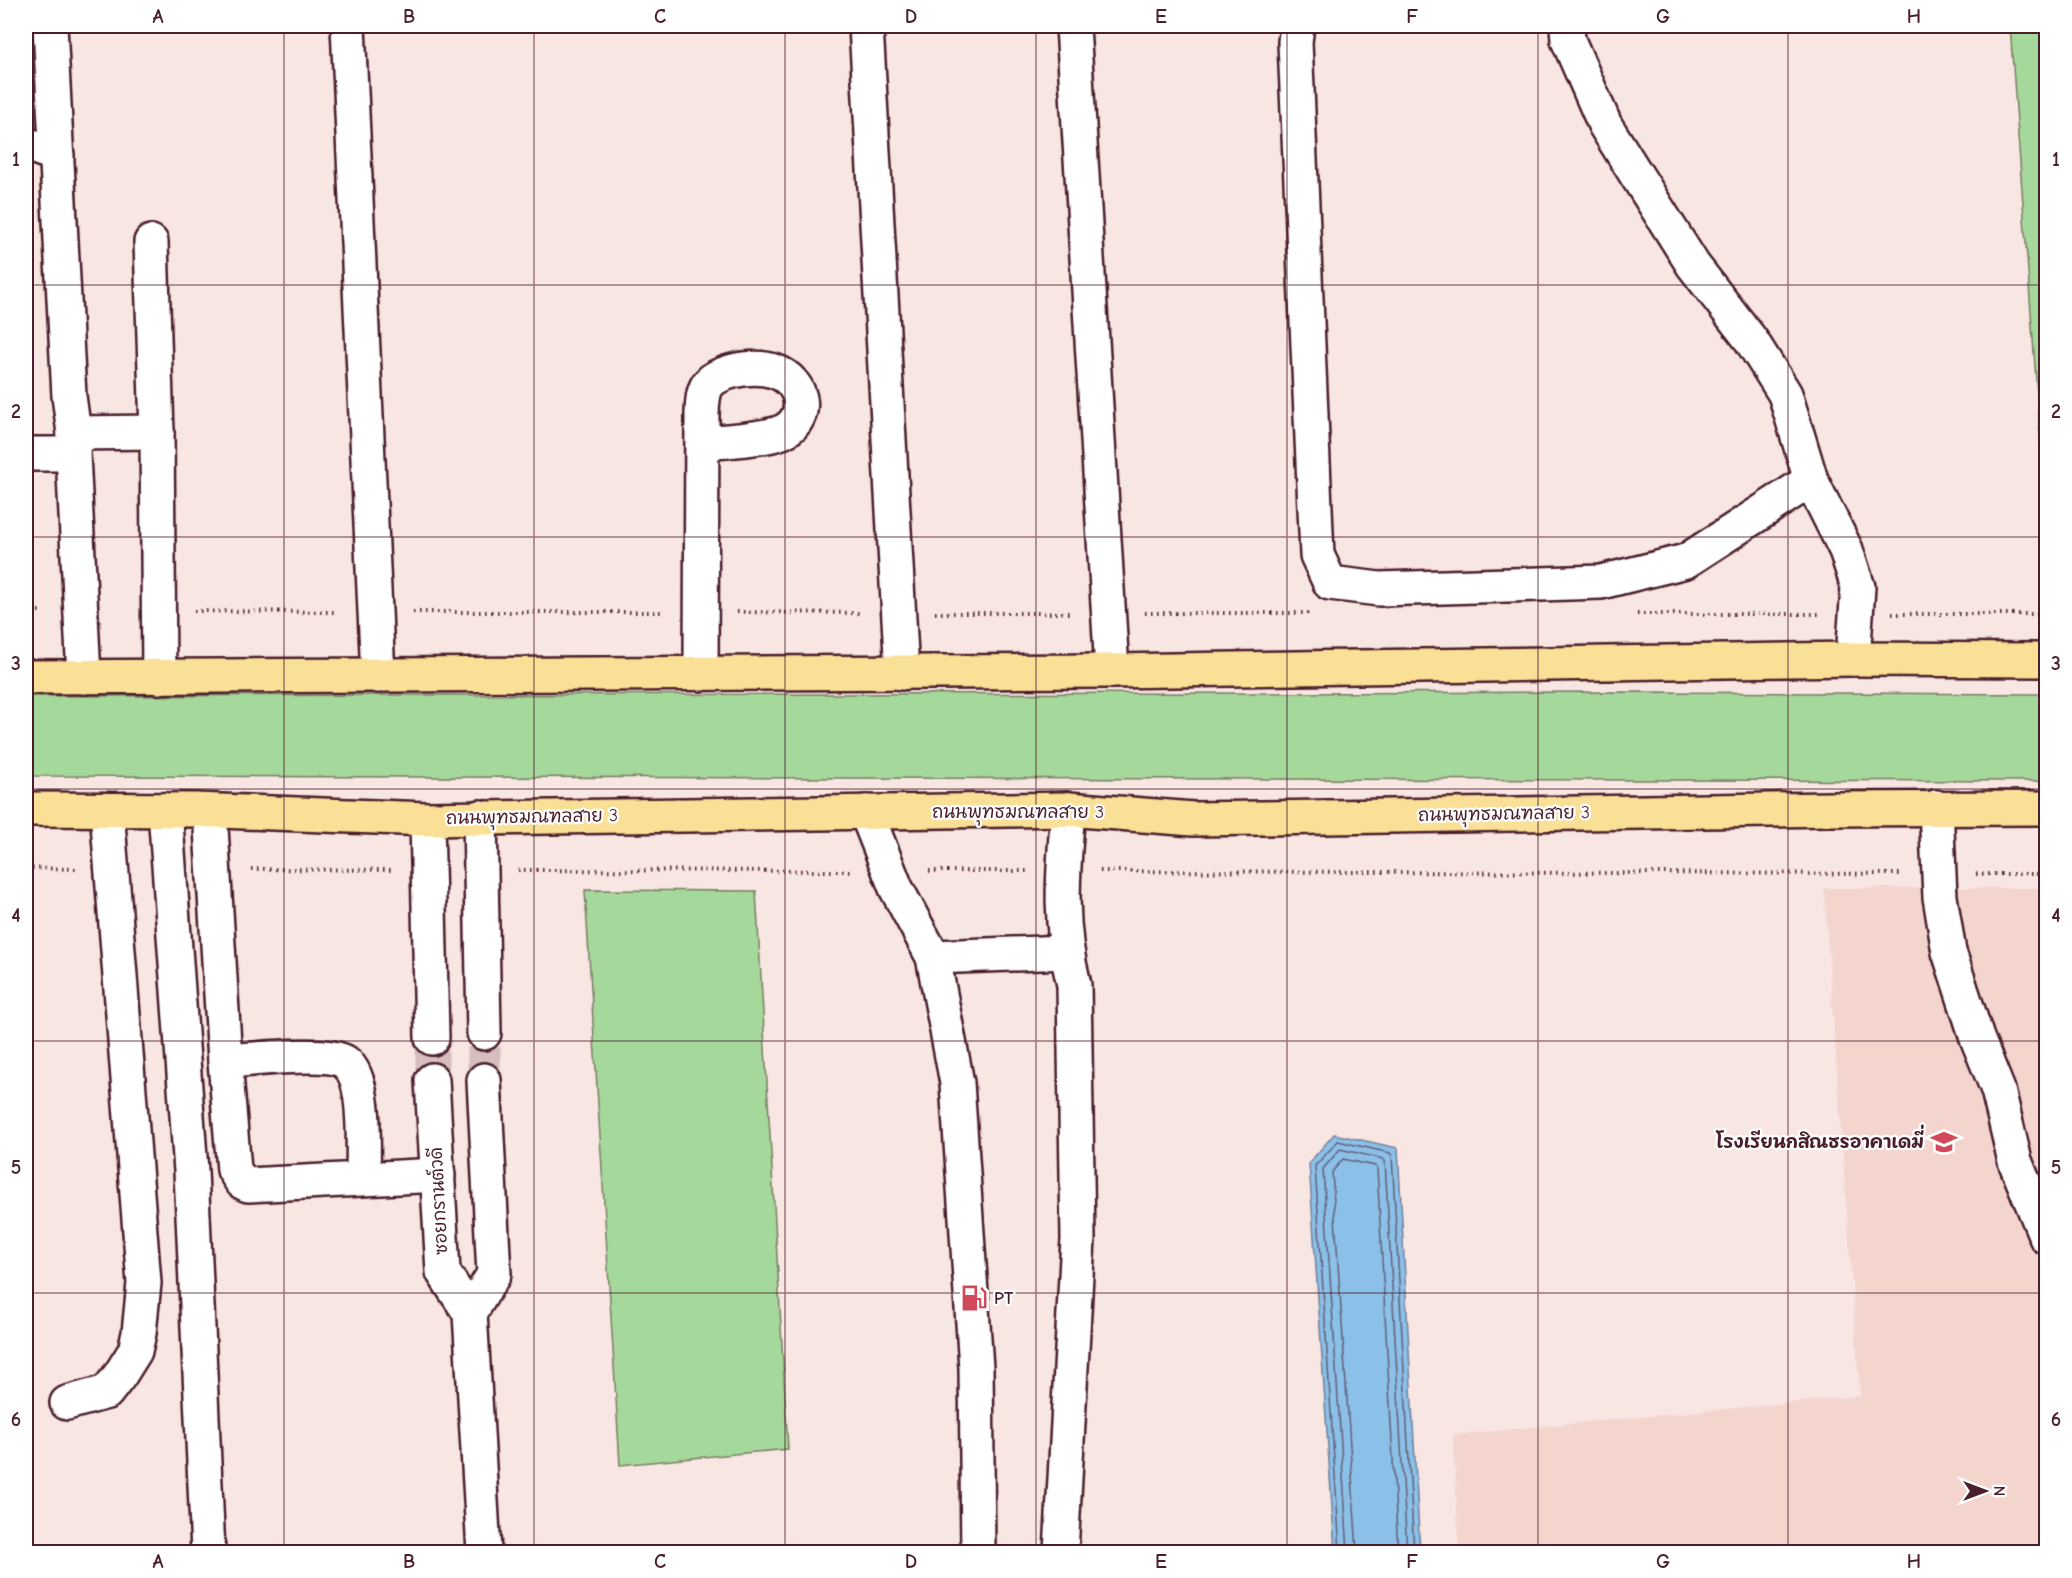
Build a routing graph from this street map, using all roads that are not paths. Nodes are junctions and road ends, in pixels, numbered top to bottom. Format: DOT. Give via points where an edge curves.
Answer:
graph roads {
  1 [pos="50,26"];
  2 [pos="348,26"];
  3 [pos="866,26"];
  4 [pos="1073,26"];
  5 [pos="1297,26"];
  6 [pos="1567,26"];
  7 [pos="26,144"];
  8 [pos="57,155"];
  9 [pos="150,242"];
  10 [pos="156,432"];
  11 [pos="74,443"];
  12 [pos="702,443"];
  13 [pos="26,454"];
  14 [pos="1811,480"];
  15 [pos="1853,659"];
  16 [pos="2046,660"];
  17 [pos="1112,671"];
  18 [pos="902,673"];
  19 [pos="701,674"];
  20 [pos="378,676"];
  21 [pos="26,677"];
  22 [pos="84,677"];
  23 [pos="159,677"];
  24 [pos="1936,807"];
  25 [pos="2046,808"];
  26 [pos="26,809"];
  27 [pos="1068,809"];
  28 [pos="107,810"];
  29 [pos="165,810"];
  30 [pos="210,811"];
  31 [pos="866,812"];
  32 [pos="480,817"];
  33 [pos="427,819"];
  34 [pos="1066,952"];
  35 [pos="933,957"];
  36 [pos="484,1034"];
  37 [pos="432,1038"];
  38 [pos="225,1062"];
  39 [pos="432,1080"];
  40 [pos="484,1080"];
  41 [pos="438,1175"];
  42 [pos="363,1179"];
  43 [pos="2046,1237"];
  44 [pos="470,1313"];
  45 [pos="67,1403"];
  46 [pos="208,1552"];
  47 [pos="484,1552"];
  48 [pos="978,1552"];
  49 [pos="1061,1552"];
  1 -- 8 [label="street"];
  2 -- 20 [label="street"];
  3 -- 18 [label="street"];
  4 -- 17 [label="street"];
  5 -- 14 [label="street" via="1317,555 1330,583 1379,588 1601,582 1686,561"];
  6 -- 14 [label="street" via="1568,40 1605,125 1693,265 1751,340 1785,394"];
  7 -- 8 [label="street"];
  8 -- 11 [label="street"];
  9 -- 10 [label="street"];
  10 -- 11 [label="street"];
  10 -- 23 [label="street"];
  11 -- 13 [label="street"];
  11 -- 22 [label="street"];
  12 -- 19 [label="street"];
  14 -- 15 [label="street" via="1846,550 1858,587"];
  15 -- 16 [label="main road"];
  15 -- 17 [label="main road"];
  17 -- 18 [label="main road"];
  18 -- 19 [label="main road"];
  19 -- 20 [label="main road"];
  20 -- 23 [label="main road"];
  21 -- 22 [label="main road"];
  22 -- 23 [label="main road"];
  24 -- 25 [label="main road, ถนนพุทธมณฑลสาย 3"];
  24 -- 27 [label="main road, ถนนพุทธมณฑลสาย 3" via="1194,819"];
  24 -- 43 [label="street" via="1938,874 1948,952 1998,1089 2015,1161"];
  26 -- 28 [label="main road, ถนนพุทธมณฑลสาย 3"];
  27 -- 31 [label="main road, ถนนพุทธมณฑลสาย 3"];
  27 -- 34 [label="street" via="1062,900"];
  28 -- 29 [label="main road, ถนนพุทธมณฑลสาย 3"];
  28 -- 45 [label="street" via="144,1283 135,1351 120,1375 106,1392"];
  29 -- 30 [label="main road, ถนนพุทธมณฑลสาย 3"];
  29 -- 46 [label="street" via="191,1171"];
  30 -- 33 [label="main road, ถนนพุทธมณฑลสาย 3"];
  30 -- 38 [label="street"];
  31 -- 32 [label="main road, ถนนพุทธมณฑลสาย 3"];
  31 -- 35 [label="street" via="896,888"];
  32 -- 33 [label="main road, ถนนพุทธมณฑลสาย 3"];
  32 -- 36 [label="street"];
  33 -- 37 [label="street"];
  34 -- 35 [label="street"];
  34 -- 49 [label="street" via="1074,985 1078,1239"];
  35 -- 48 [label="street" via="958,1095 976,1368"];
  38 -- 42 [label="street" via="310,1057 345,1062 357,1080 362,1112"];
  38 -- 42 [label="street" via="234,1170 242,1182 249,1185"];
  39 -- 41 [label="street, ซอยกรานต์วดี"];
  40 -- 44 [label="street" via="494,1274"];
  41 -- 42 [label="street"];
  41 -- 44 [label="street, ซอยกรานต์วดี" via="443,1272"];
  44 -- 47 [label="street"];
}
